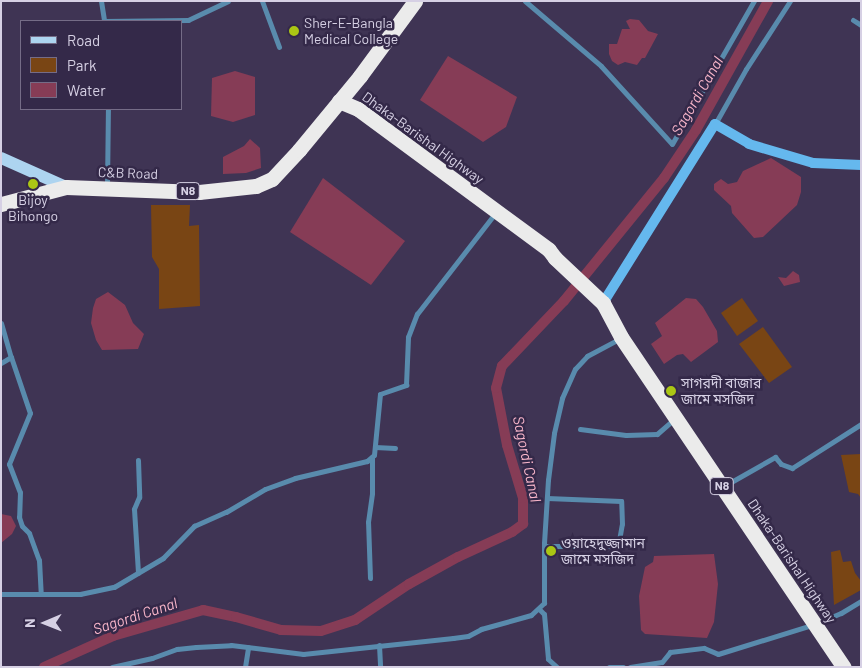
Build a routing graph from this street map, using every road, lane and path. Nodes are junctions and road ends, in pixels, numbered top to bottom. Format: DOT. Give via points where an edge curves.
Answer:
graph roads {
  1 [pos="102,1"];
  2 [pos="228,1"];
  3 [pos="262,1"];
  4 [pos="405,1"];
  5 [pos="415,1"];
  6 [pos="525,1"];
  7 [pos="754,1"];
  8 [pos="790,1"];
  9 [pos="104,20"];
  10 [pos="182,20"];
  11 [pos="853,20"];
  12 [pos="861,25"];
  13 [pos="279,48"];
  14 [pos="338,101"];
  15 [pos="108,110"];
  16 [pos="715,124"];
  17 [pos="1,158"];
  18 [pos="861,165"];
  19 [pos="66,187"];
  20 [pos="107,188"];
  21 [pos="1,204"];
  22 [pos="493,216"];
  23 [pos="554,258"];
  24 [pos="603,303"];
  25 [pos="1,323"];
  26 [pos="621,337"];
  27 [pos="11,357"];
  28 [pos="1,363"];
  29 [pos="676,418"];
  30 [pos="861,424"];
  31 [pos="580,429"];
  32 [pos="375,447"];
  33 [pos="396,448"];
  34 [pos="372,457"];
  35 [pos="138,460"];
  36 [pos="723,487"];
  37 [pos="547,498"];
  38 [pos="544,546"];
  39 [pos="138,573"];
  40 [pos="370,578"];
  41 [pos="41,593"];
  42 [pos="1,594"];
  43 [pos="861,601"];
  44 [pos="539,609"];
  45 [pos="815,624"];
  46 [pos="379,645"];
  47 [pos="248,647"];
  48 [pos="112,667"];
  49 [pos="245,667"];
  50 [pos="380,667"];
  51 [pos="557,667"];
  52 [pos="609,667"];
  53 [pos="622,667"];
  54 [pos="630,667"];
  55 [pos="844,667"];
  1 -- 9 [label="street"];
  2 -- 10 [label="street"];
  3 -- 13 [label="street"];
  4 -- 14 [label="highway"];
  5 -- 14 [label="highway"];
  6 -- 7 [label="street" via="601,66 672,144"];
  8 -- 16 [label="street"];
  11 -- 12 [label="street"];
  14 -- 20 [label="highway, C&B Road / N8" via="289,162 272,179 256,186 199,192"];
  14 -- 22 [label="highway, Dhaka-Barishal Highway"];
  14 -- 23 [label="highway, Dhaka-Barishal Highway" via="358,109 549,250"];
  15 -- 20 [label="street"];
  16 -- 18 [label="street" via="749,144 813,164"];
  16 -- 24 [label="street"];
  17 -- 19 [label="main road"];
  19 -- 20 [label="highway, C&B Road / N8"];
  19 -- 21 [label="highway, C&B Road / N8"];
  22 -- 23 [label="highway, Dhaka-Barishal Highway" via="544,255"];
  22 -- 32 [label="street" via="417,314 408,337 406,385 380,394"];
  23 -- 24 [label="highway" via="569,262 574,275"];
  24 -- 26 [label="highway, Dhaka-Barishal Highway / N8"];
  25 -- 27 [label="street"];
  26 -- 29 [label="highway, Dhaka-Barishal Highway / N8"];
  26 -- 37 [label="street" via="587,356 569,382 554,433"];
  27 -- 28 [label="street"];
  27 -- 41 [label="street" via="30,413 9,464 20,492 19,517 39,560"];
  29 -- 31 [label="street" via="657,434 626,435"];
  29 -- 36 [label="highway, Dhaka-Barishal Highway / N8"];
  30 -- 36 [label="street" via="792,468 781,464 775,457"];
  32 -- 33 [label="street"];
  32 -- 34 [label="street"];
  34 -- 39 [label="street" via="367,462 295,478 264,489 226,512 194,526 163,558"];
  34 -- 40 [label="street" via="368,522"];
  35 -- 39 [label="street" via="139,498 134,509"];
  36 -- 45 [label="highway, Dhaka-Barishal Highway / N8"];
  37 -- 38 [label="street"];
  37 -- 38 [label="street" via="621,501 622,524 618,546"];
  38 -- 44 [label="street" via="544,603"];
  39 -- 41 [label="street" via="114,587 80,594"];
  41 -- 42 [label="street"];
  43 -- 45 [label="street"];
  44 -- 46 [label="street" via="531,615 481,629 468,636"];
  44 -- 51 [label="street" via="544,614 548,659"];
  45 -- 54 [label="street" via="718,654 704,648 670,652 662,662"];
  45 -- 55 [label="highway, Dhaka-Barishal Highway / N8"];
  46 -- 47 [label="street" via="303,654"];
  46 -- 50 [label="street"];
  47 -- 48 [label="street" via="231,645 177,650"];
  47 -- 49 [label="street"];
  52 -- 53 [label="street"];
}
